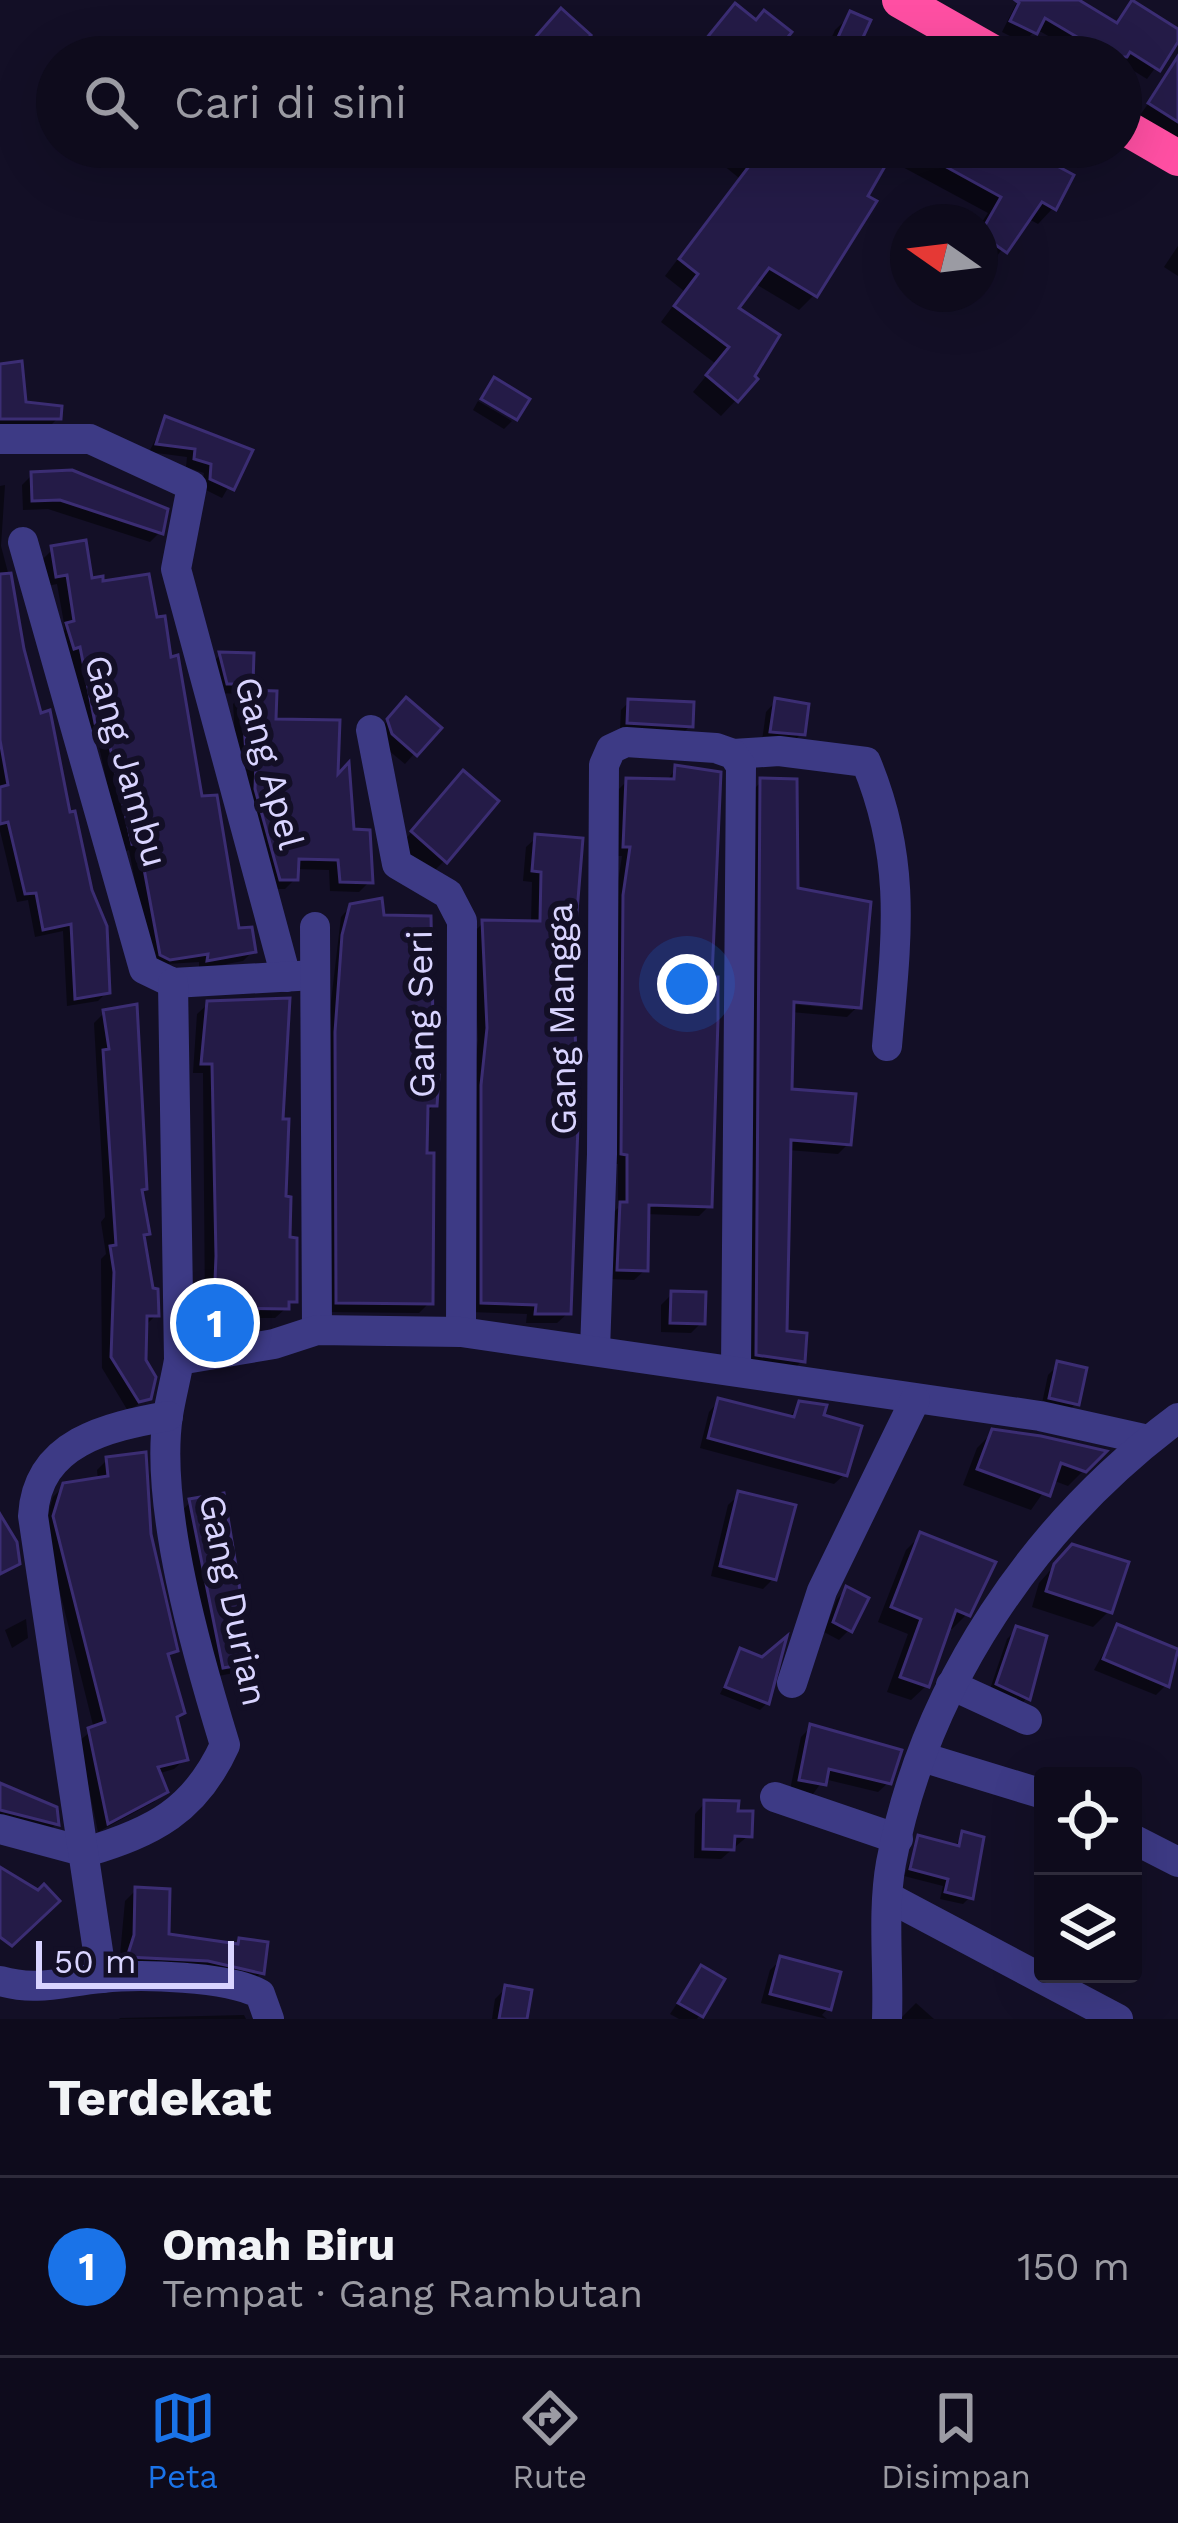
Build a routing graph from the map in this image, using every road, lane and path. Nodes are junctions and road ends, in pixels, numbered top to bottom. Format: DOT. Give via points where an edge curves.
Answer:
graph roads {
  1 [pos="900,0"];
  2 [pos="963,36"];
  3 [pos="1142,137"];
  4 [pos="1178,158"];
  5 [pos="0,439"];
  6 [pos="23,542"];
  7 [pos="371,730"];
  8 [pos="733,754"];
  9 [pos="315,927"];
  10 [pos="301,976"];
  11 [pos="173,983"];
  12 [pos="887,1046"];
  13 [pos="316,1330"];
  14 [pos="461,1332"];
  15 [pos="595,1350"];
  16 [pos="179,1360"];
  17 [pos="736,1369"];
  18 [pos="915,1400"];
  19 [pos="168,1415"];
  20 [pos="1178,1418"];
  21 [pos="1148,1440"];
  22 [pos="792,1683"];
  23 [pos="951,1685"];
  24 [pos="1027,1720"];
  25 [pos="922,1757"];
  26 [pos="1034,1792"];
  27 [pos="775,1798"];
  28 [pos="0,1829"];
  29 [pos="898,1839"];
  30 [pos="1142,1844"];
  31 [pos="86,1852"];
  32 [pos="1178,1862"];
  33 [pos="888,1897"];
  34 [pos="102,1978"];
  35 [pos="0,1982"];
  36 [pos="269,2019"];
  37 [pos="886,2019"];
  38 [pos="1118,2019"];
  1 -- 2 [label="highway"];
  3 -- 4 [label="highway"];
  5 -- 10 [label="street, Gang Apel" via="90,440 189,482 176,569"];
  6 -- 11 [label="street, Gang Jambu" via="144,969"];
  7 -- 14 [label="street, Gang Seri" via="398,864 448,894 462,921"];
  8 -- 12 [label="street" via="866,762 888,814 899,911"];
  8 -- 15 [label="street, Gang Mangga" via="626,742 611,749 604,765"];
  8 -- 17 [label="street" via="741,766"];
  9 -- 10 [label="street"];
  10 -- 11 [label="street"];
  10 -- 13 [label="street"];
  11 -- 16 [label="street, Gang Durian"];
  13 -- 14 [label="street"];
  13 -- 16 [label="street"];
  14 -- 15 [label="street"];
  15 -- 17 [label="street"];
  16 -- 19 [label="street, Gang Durian"];
  17 -- 18 [label="street"];
  18 -- 21 [label="street"];
  18 -- 22 [label="street" via="822,1591"];
  19 -- 31 [label="street, Gang Durian" via="172,1519 225,1745 201,1792 140,1836"];
  19 -- 31 [label="street" via="88,1437 44,1469 34,1493"];
  20 -- 21 [label="street"];
  21 -- 23 [label="street" via="1034,1552"];
  23 -- 24 [label="street"];
  23 -- 25 [label="street"];
  25 -- 26 [label="street"];
  25 -- 29 [label="street"];
  27 -- 29 [label="street"];
  28 -- 31 [label="street"];
  29 -- 33 [label="street"];
  30 -- 32 [label="street"];
  31 -- 34 [label="street"];
  33 -- 37 [label="street"];
  33 -- 38 [label="street"];
  34 -- 35 [label="street" via="59,1988"];
  34 -- 36 [label="street" via="229,1982 260,1994"];
}
